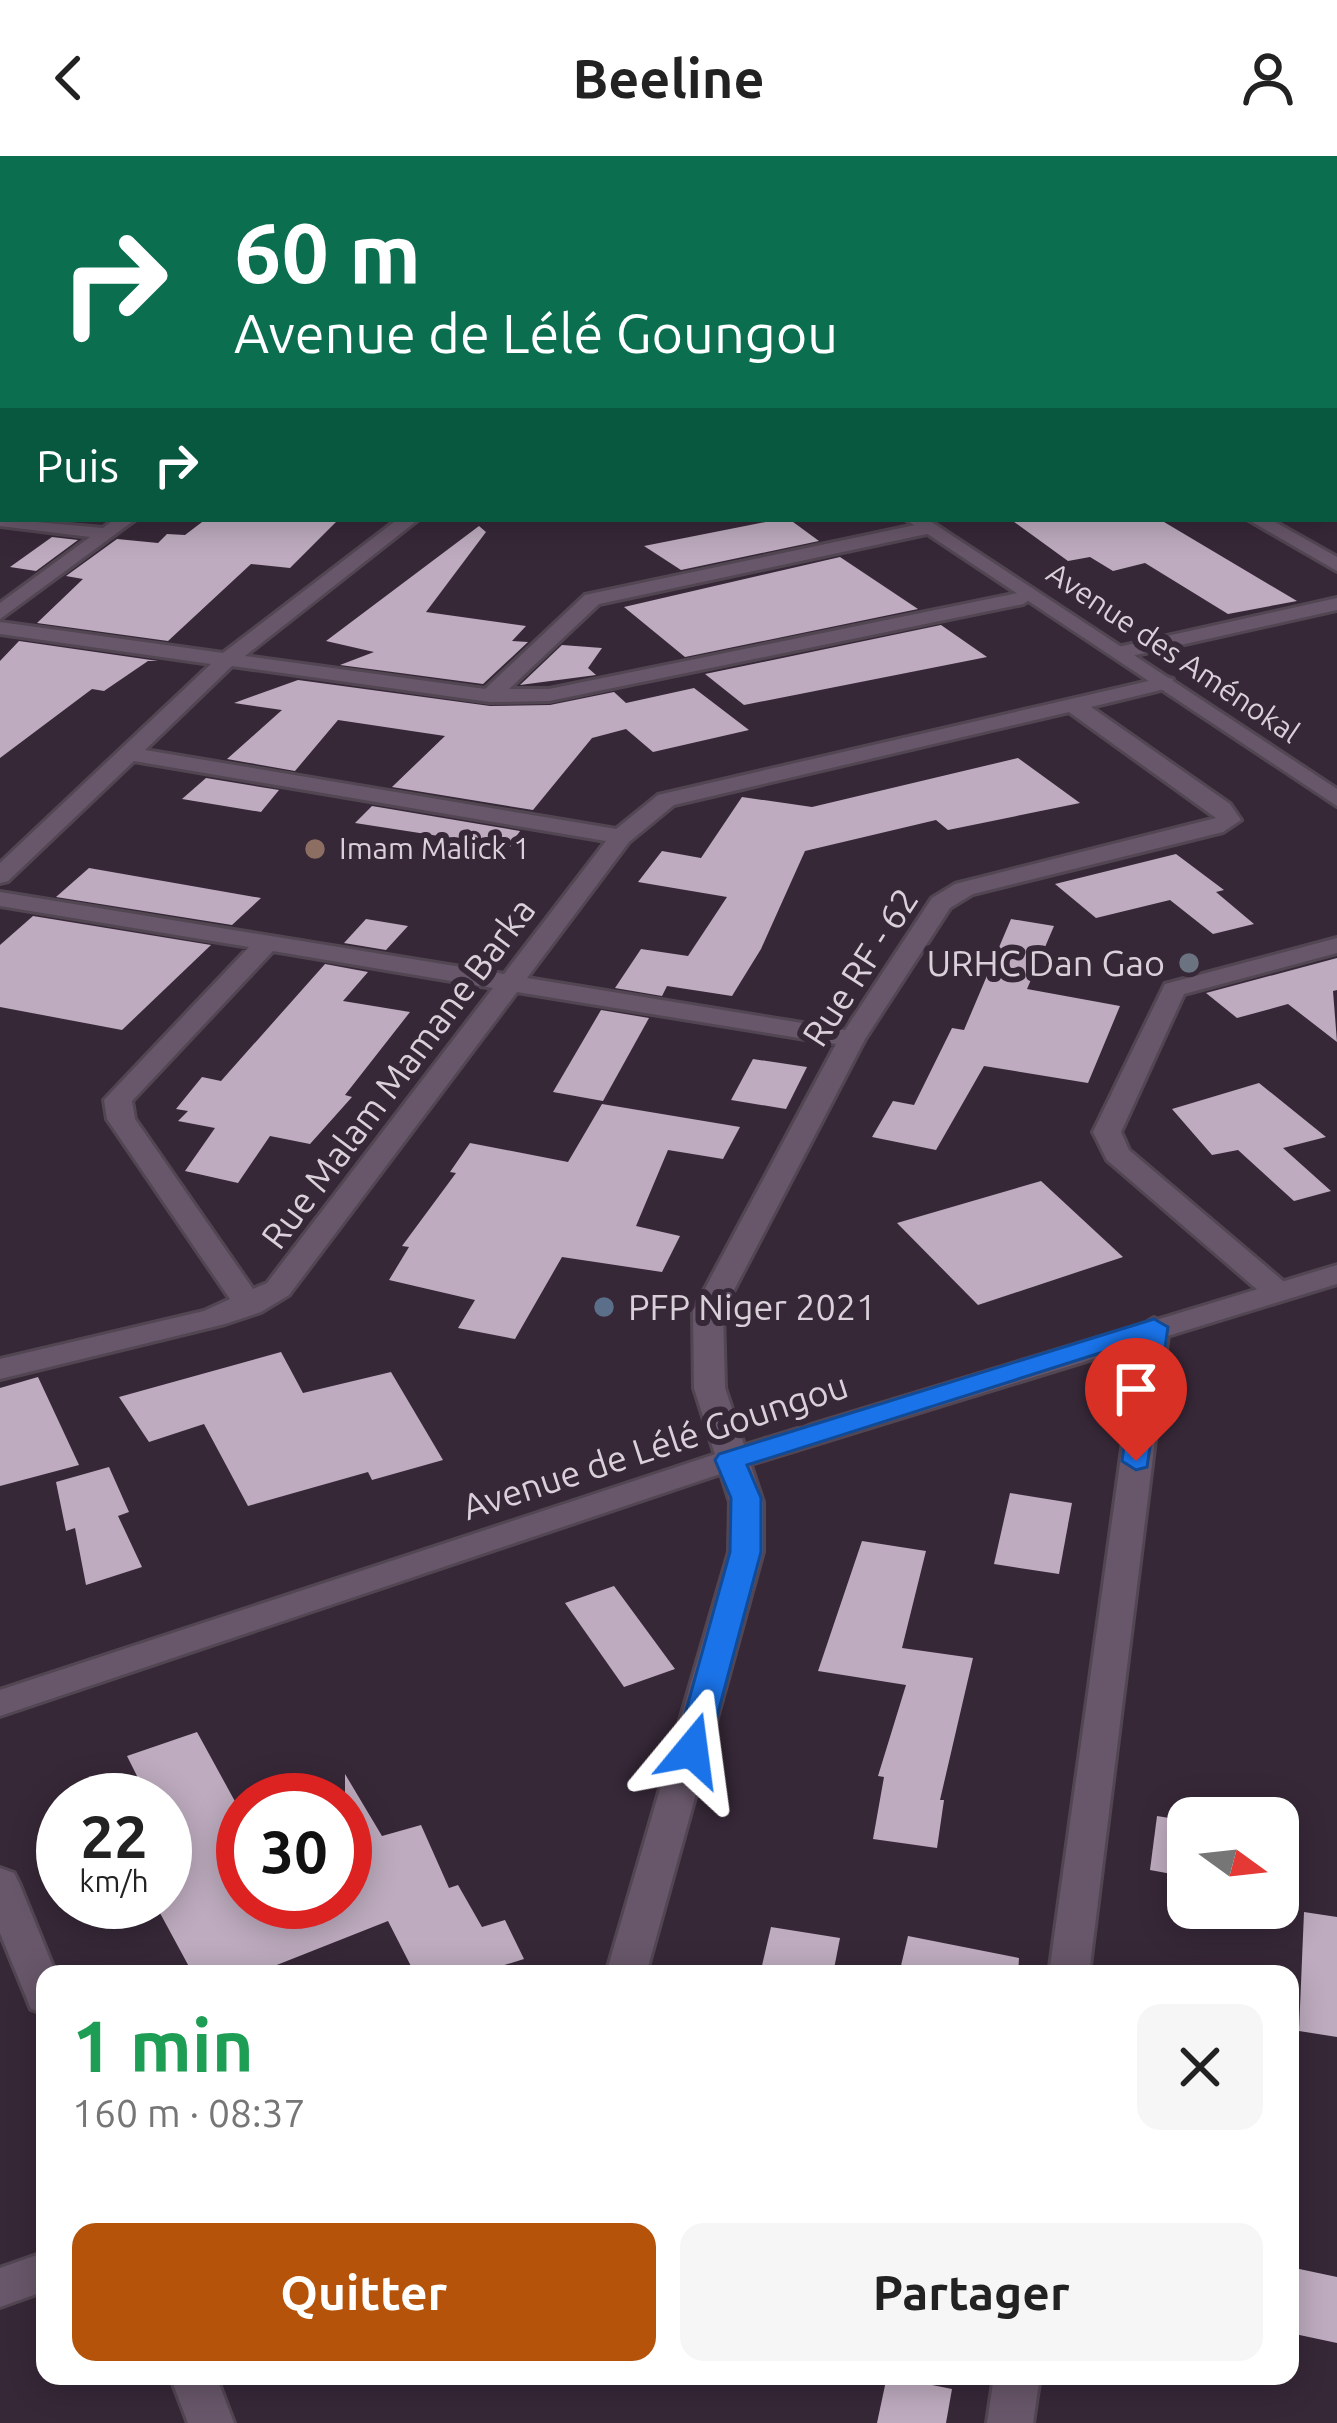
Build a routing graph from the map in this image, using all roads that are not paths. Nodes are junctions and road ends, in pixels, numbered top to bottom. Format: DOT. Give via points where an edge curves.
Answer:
graph roads {
  1 [pos="15,522"];
  2 [pos="123,522"];
  3 [pos="406,522"];
  4 [pos="1261,522"];
  5 [pos="922,524"];
  6 [pos="108,534"];
  7 [pos="1337,565"];
  8 [pos="1023,598"];
  9 [pos="1337,604"];
  10 [pos="0,613"];
  11 [pos="0,628"];
  12 [pos="1118,653"];
  13 [pos="229,658"];
  14 [pos="1166,683"];
  15 [pos="490,696"];
  16 [pos="1072,704"];
  17 [pos="125,753"];
  18 [pos="1337,799"];
  19 [pos="621,837"];
  20 [pos="0,876"];
  21 [pos="0,899"];
  22 [pos="268,942"];
  23 [pos="1337,945"];
  24 [pos="512,984"];
  25 [pos="852,1039"];
  26 [pos="1337,1274"];
  27 [pos="1278,1292"];
  28 [pos="250,1306"];
  29 [pos="1154,1327"];
  30 [pos="0,1369"];
  31 [pos="730,1460"];
  32 [pos="0,1703"];
  33 [pos="0,1883"];
  34 [pos="629,1965"];
  35 [pos="1070,1965"];
  36 [pos="36,1975"];
  37 [pos="36,2275"];
  38 [pos="0,2288"];
  39 [pos="197,2385"];
  40 [pos="1016,2385"];
  41 [pos="212,2423"];
  42 [pos="1010,2423"];
  1 -- 6 [label="street"];
  2 -- 6 [label="street"];
  3 -- 13 [label="street"];
  4 -- 7 [label="street"];
  5 -- 12 [label="street, Avenue des Aménokal"];
  5 -- 15 [label="street" via="592,599"];
  6 -- 10 [label="street"];
  8 -- 15 [label="street" via="549,695"];
  9 -- 12 [label="street"];
  11 -- 13 [label="street"];
  12 -- 14 [label="street, Avenue des Aménokal"];
  13 -- 15 [label="street"];
  13 -- 17 [label="street"];
  14 -- 16 [label="street, Rue Malam Mamane Barka"];
  14 -- 18 [label="street, Avenue des Aménokal"];
  16 -- 19 [label="street, Rue Malam Mamane Barka" via="666,800"];
  16 -- 25 [label="street, Rue RF - 62" via="1222,809 1228,822 950,895"];
  17 -- 19 [label="street"];
  17 -- 20 [label="street"];
  19 -- 24 [label="street, Rue Malam Mamane Barka"];
  21 -- 22 [label="street"];
  22 -- 24 [label="street"];
  22 -- 28 [label="street" via="118,1100 121,1119"];
  23 -- 27 [label="street" via="1174,989 1107,1132 1117,1154"];
  24 -- 25 [label="street"];
  24 -- 28 [label="street, Rue Malam Mamane Barka" via="278,1289"];
  25 -- 31 [label="street, Rue RF - 62" via="708,1311 703,1359"];
  26 -- 27 [label="street, Avenue de Lélé Goungou"];
  27 -- 29 [label="street, Avenue de Lélé Goungou"];
  28 -- 30 [label="street, Rue Malam Mamane Barka"];
  29 -- 31 [label="street, Avenue de Lélé Goungou"];
  29 -- 35 [label="street"];
  31 -- 32 [label="street, Avenue de Lélé Goungou"];
  31 -- 34 [label="street, Rue RF - 62" via="746,1498 746,1552"];
  33 -- 36 [label="street"];
  37 -- 38 [label="street"];
  39 -- 41 [label="street"];
  40 -- 42 [label="street"];
}
